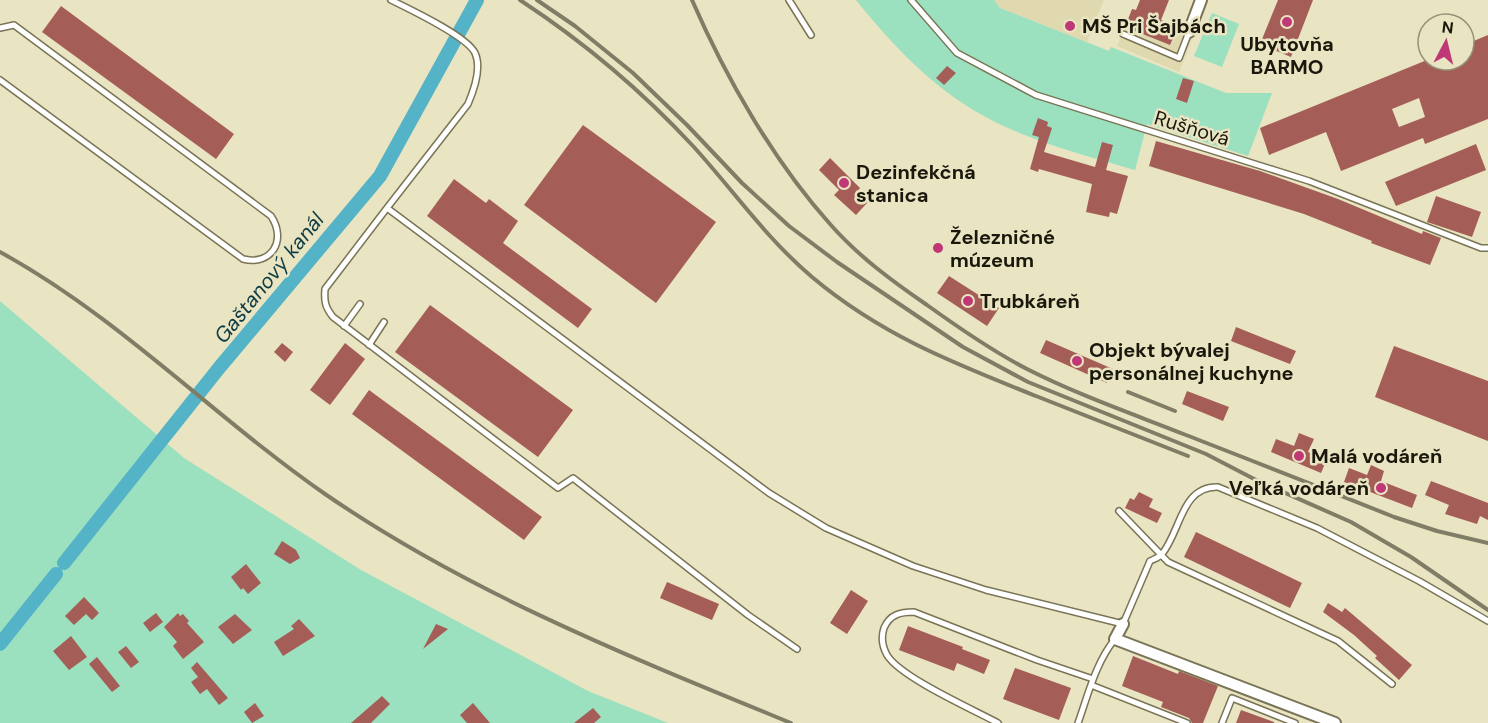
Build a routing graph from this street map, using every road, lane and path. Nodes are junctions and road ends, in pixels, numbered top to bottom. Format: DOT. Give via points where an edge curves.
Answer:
graph roads {
  1 [pos="391,0"];
  2 [pos="789,0"];
  3 [pos="911,0"];
  4 [pos="1202,0"];
  5 [pos="0,28"];
  6 [pos="1189,32"];
  7 [pos="1123,34"];
  8 [pos="811,35"];
  9 [pos="0,80"];
  10 [pos="387,208"];
  11 [pos="1488,248"];
  12 [pos="360,304"];
  13 [pos="384,322"];
  14 [pos="344,326"];
  15 [pos="369,345"];
  16 [pos="1119,511"];
  17 [pos="1162,555"];
  18 [pos="1488,621"];
  19 [pos="1123,624"];
  20 [pos="1115,639"];
  21 [pos="797,649"];
  22 [pos="1092,682"];
  23 [pos="1392,684"];
  24 [pos="998,723"];
  25 [pos="1078,723"];
  26 [pos="1187,723"];
  27 [pos="1222,723"];
  28 [pos="1295,723"];
  29 [pos="1335,723"];
  1 -- 10 [label="lane" via="464,40 475,53 477,65 468,104"];
  2 -- 8 [label="lane"];
  3 -- 11 [label="lane, Rušňová" via="957,53 1036,95 1309,181"];
  4 -- 6 [label="street"];
  5 -- 9 [label="lane" via="14,25 271,216 279,234 272,252 253,262 243,259"];
  6 -- 7 [label="lane" via="1179,58"];
  10 -- 14 [label="lane" via="325,289 326,308"];
  10 -- 19 [label="lane" via="769,493 826,528 913,566 965,583"];
  12 -- 14 [label="lane"];
  13 -- 15 [label="lane"];
  14 -- 15 [label="lane"];
  15 -- 21 [label="lane" via="558,488 573,478"];
  16 -- 17 [label="lane"];
  17 -- 18 [label="lane" via="1196,494 1218,487 1317,528"];
  17 -- 19 [label="lane" via="1150,561"];
  17 -- 23 [label="lane" via="1168,562 1338,641"];
  19 -- 20 [label="street"];
  20 -- 22 [label="lane"];
  20 -- 29 [label="street"];
  22 -- 24 [label="lane" via="915,612 900,612 887,622 881,636 887,655 913,678"];
  22 -- 25 [label="lane"];
  22 -- 26 [label="lane"];
  27 -- 28 [label="lane" via="1232,698"];
}
